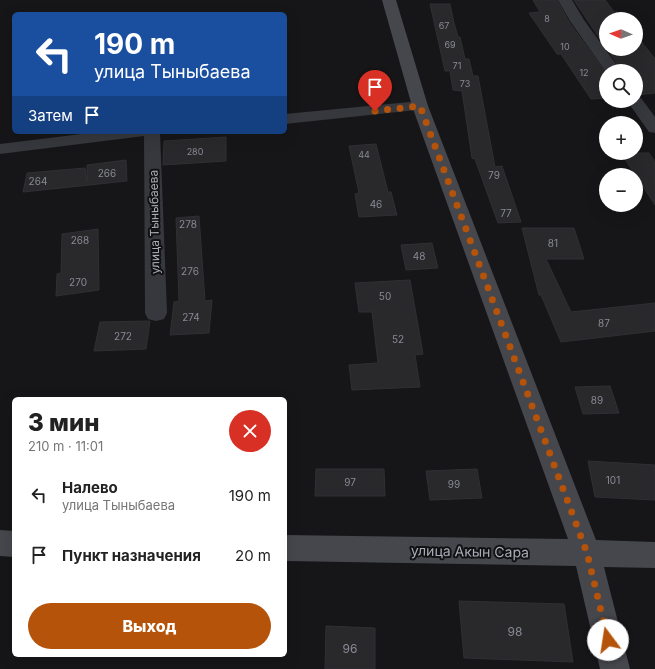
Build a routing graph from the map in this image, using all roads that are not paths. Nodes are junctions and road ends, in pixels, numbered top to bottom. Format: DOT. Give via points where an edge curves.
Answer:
graph roads {
  1 [pos="389,0"];
  2 [pos="566,0"];
  3 [pos="608,64"];
  4 [pos="420,106"];
  5 [pos="640,108"];
  6 [pos="287,119"];
  7 [pos="655,128"];
  8 [pos="124,134"];
  9 [pos="152,134"];
  10 [pos="0,149"];
  11 [pos="156,313"];
  12 [pos="0,543"];
  13 [pos="12,544"];
  14 [pos="287,548"];
  15 [pos="587,553"];
  16 [pos="655,555"];
  17 [pos="615,669"];
  1 -- 4 [label="street"];
  2 -- 3 [label="street" via="577,22"];
  4 -- 6 [label="street"];
  4 -- 15 [label="street"];
  5 -- 7 [label="street"];
  8 -- 10 [label="street"];
  9 -- 11 [label="street, улица Тыныбаева"];
  12 -- 13 [label="street"];
  14 -- 15 [label="street, улица Акын Сара"];
  15 -- 16 [label="street, улица Акын Сара"];
  15 -- 17 [label="street"];
}
